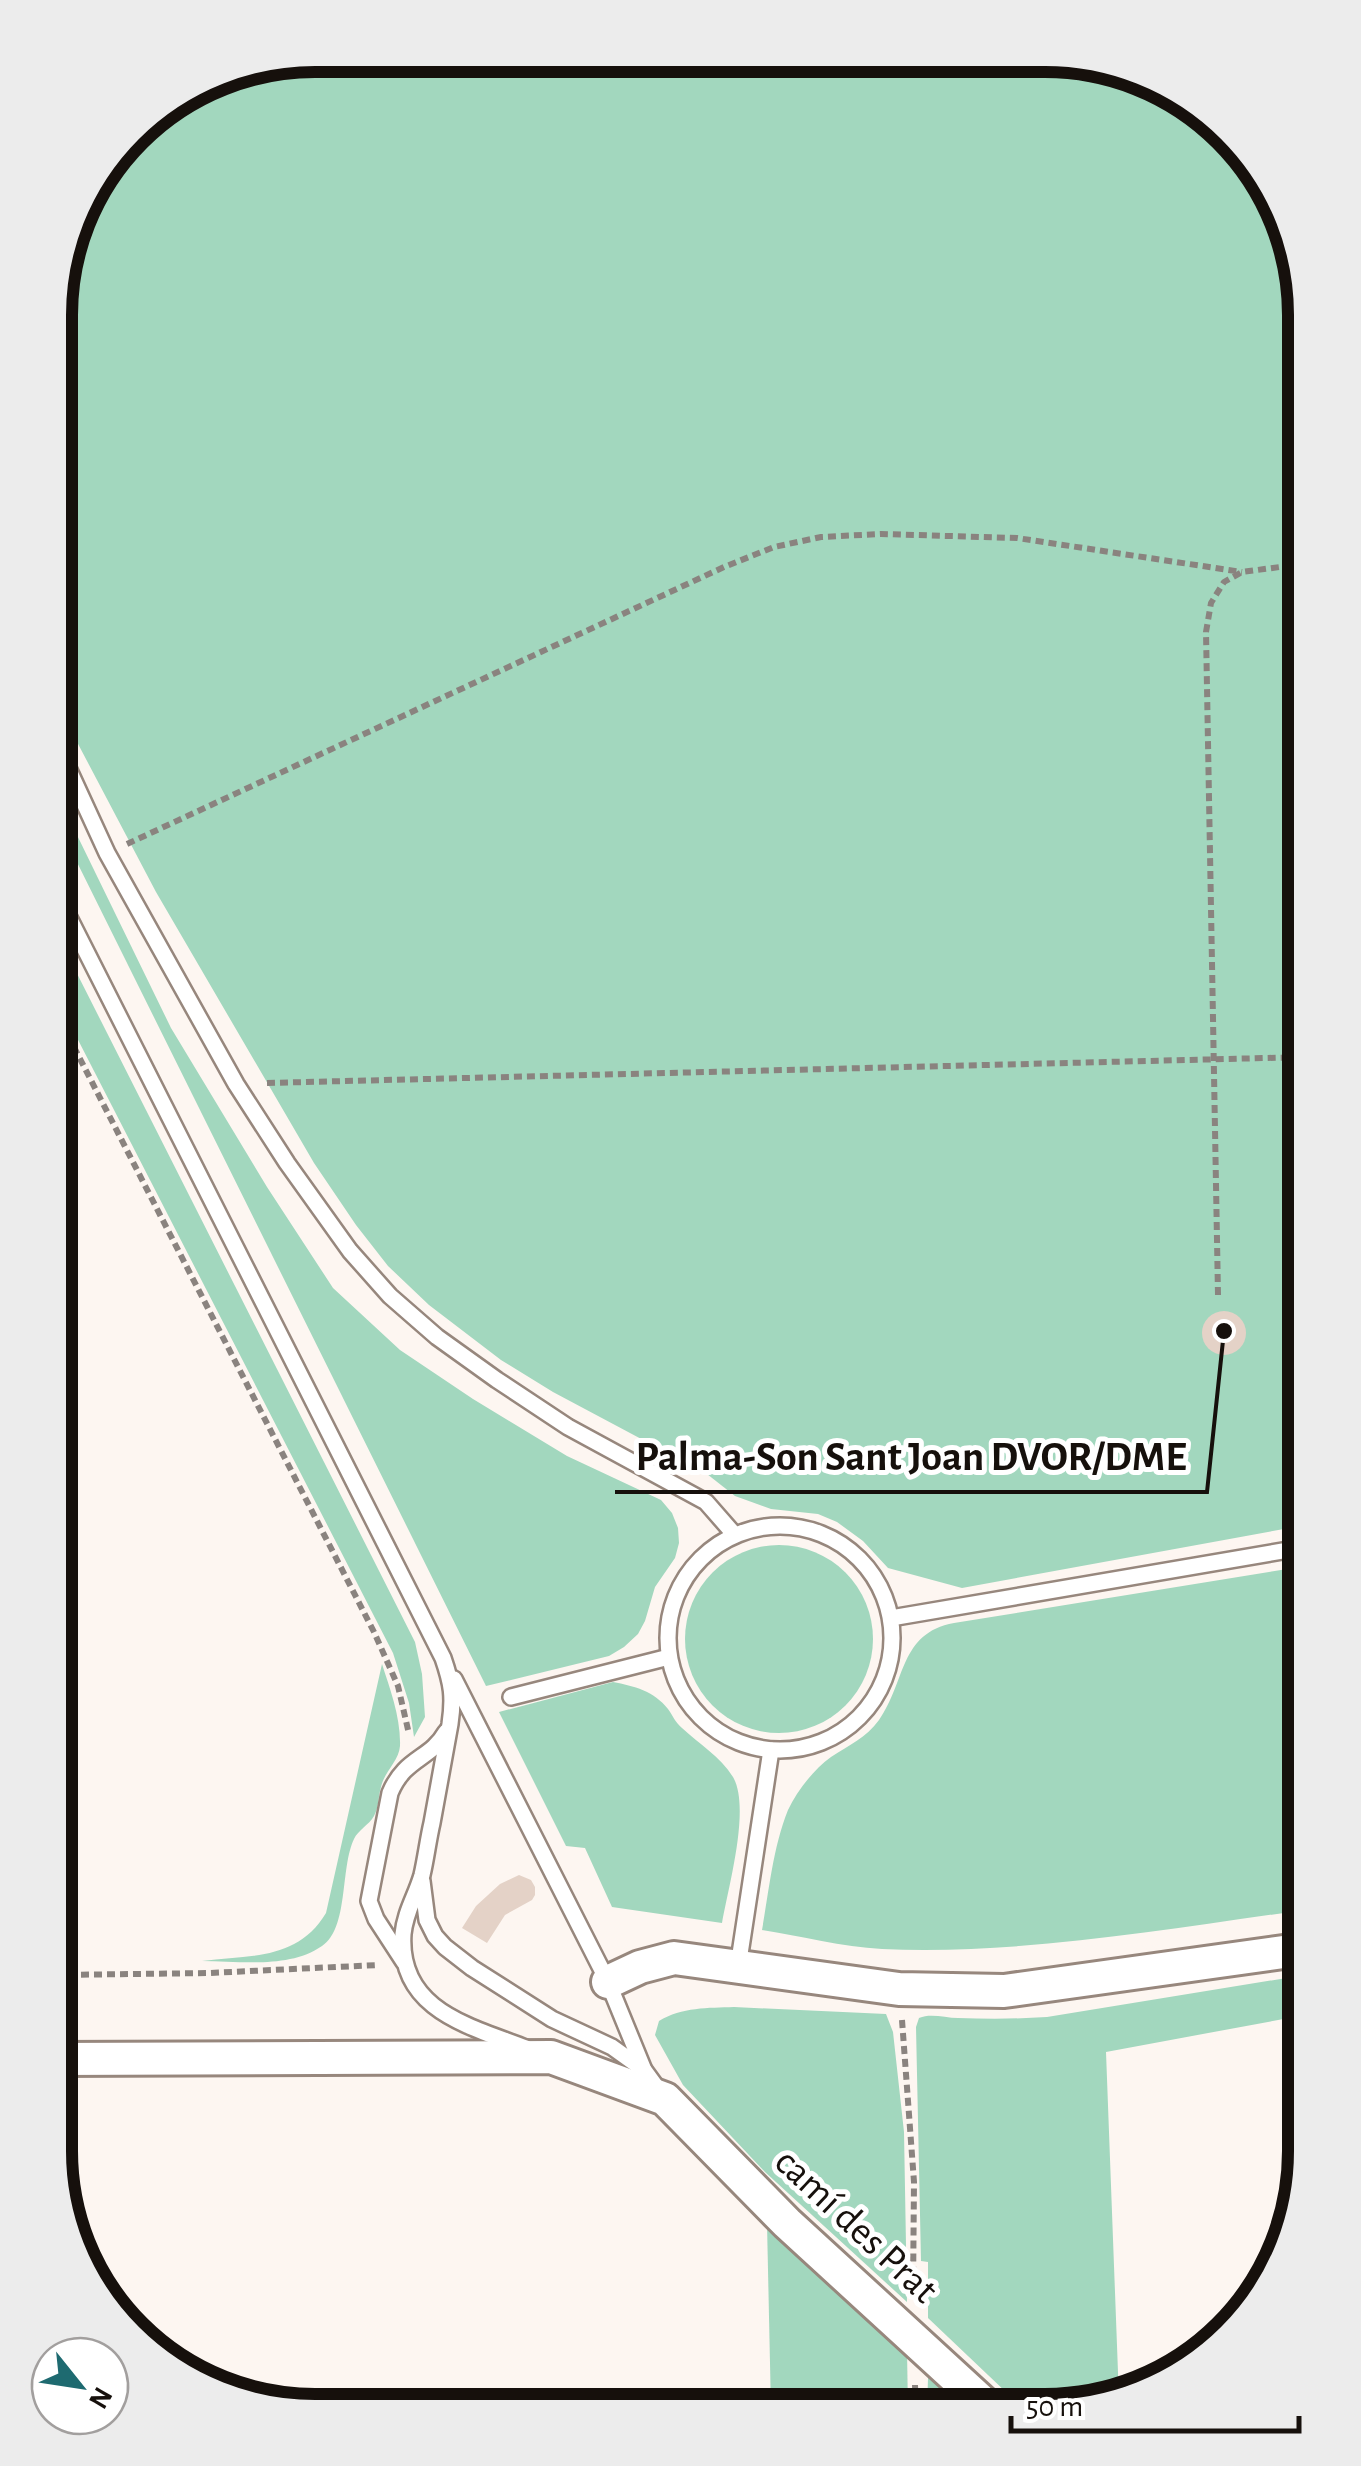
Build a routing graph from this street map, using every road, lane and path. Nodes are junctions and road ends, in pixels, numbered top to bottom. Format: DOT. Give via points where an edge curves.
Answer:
graph roads {
  1 [pos="1288,564"];
  2 [pos="1242,572"];
  3 [pos="73,779"];
  4 [pos="107,853"];
  5 [pos="73,926"];
  6 [pos="73,1045"];
  7 [pos="1288,1057"];
  8 [pos="1214,1059"];
  9 [pos="236,1084"];
  10 [pos="1218,1295"];
  11 [pos="734,1534"];
  12 [pos="1288,1550"];
  13 [pos="891,1618"];
  14 [pos="444,1658"];
  15 [pos="669,1658"];
  16 [pos="511,1697"];
  17 [pos="450,1724"];
  18 [pos="770,1750"];
  19 [pos="415,1760"];
  20 [pos="422,1877"];
  21 [pos="1288,1951"];
  22 [pos="404,1962"];
  23 [pos="738,1967"];
  24 [pos="73,1974"];
  25 [pos="608,1982"];
  26 [pos="899,1989"];
  27 [pos="551,2057"];
  28 [pos="73,2059"];
  29 [pos="644,2070"];
  30 [pos="664,2099"];
  31 [pos="913,2338"];
  32 [pos="915,2394"];
  33 [pos="974,2394"];
  1 -- 2 [label="path"];
  2 -- 4 [label="path" via="1017,538 821,536 774,547"];
  2 -- 8 [label="path" via="1224,582 1210,604 1206,632"];
  3 -- 4 [label="lane"];
  4 -- 9 [label="lane"];
  5 -- 14 [label="lane"];
  6 -- 19 [label="path" via="374,1632 398,1686"];
  7 -- 8 [label="path"];
  8 -- 9 [label="path"];
  8 -- 10 [label="path"];
  9 -- 11 [label="lane" via="350,1251 390,1296 437,1337 568,1427 706,1502"];
  11 -- 13 [label="lane" via="769,1525 806,1527 839,1540 867,1564"];
  11 -- 15 [label="lane" via="704,1554 682,1582 668,1619"];
  12 -- 13 [label="lane"];
  13 -- 18 [label="lane" via="890,1666 875,1699 849,1728 815,1746"];
  14 -- 17 [label="lane" via="453,1691"];
  14 -- 25 [label="lane"];
  15 -- 16 [label="lane"];
  15 -- 18 [label="lane" via="682,1694 706,1723 739,1743"];
  17 -- 19 [label="lane" via="438,1746"];
  17 -- 20 [label="lane"];
  18 -- 23 [label="lane"];
  19 -- 22 [label="lane" via="390,1793 369,1892 371,1910"];
  20 -- 22 [label="lane" via="408,1908"];
  20 -- 29 [label="lane" via="427,1920 445,1947"];
  21 -- 26 [label="street" via="1004,1991"];
  22 -- 24 [label="path"];
  22 -- 27 [label="lane" via="420,1992 443,2014"];
  23 -- 25 [label="street" via="674,1958"];
  23 -- 26 [label="street"];
  25 -- 29 [label="lane"];
  26 -- 31 [label="path" via="914,2182"];
  27 -- 28 [label="street"];
  27 -- 30 [label="street"];
  29 -- 30 [label="lane"];
  30 -- 31 [label="street, camí des Prat"];
  31 -- 32 [label="path"];
  31 -- 33 [label="street, camí des Prat"];
}
